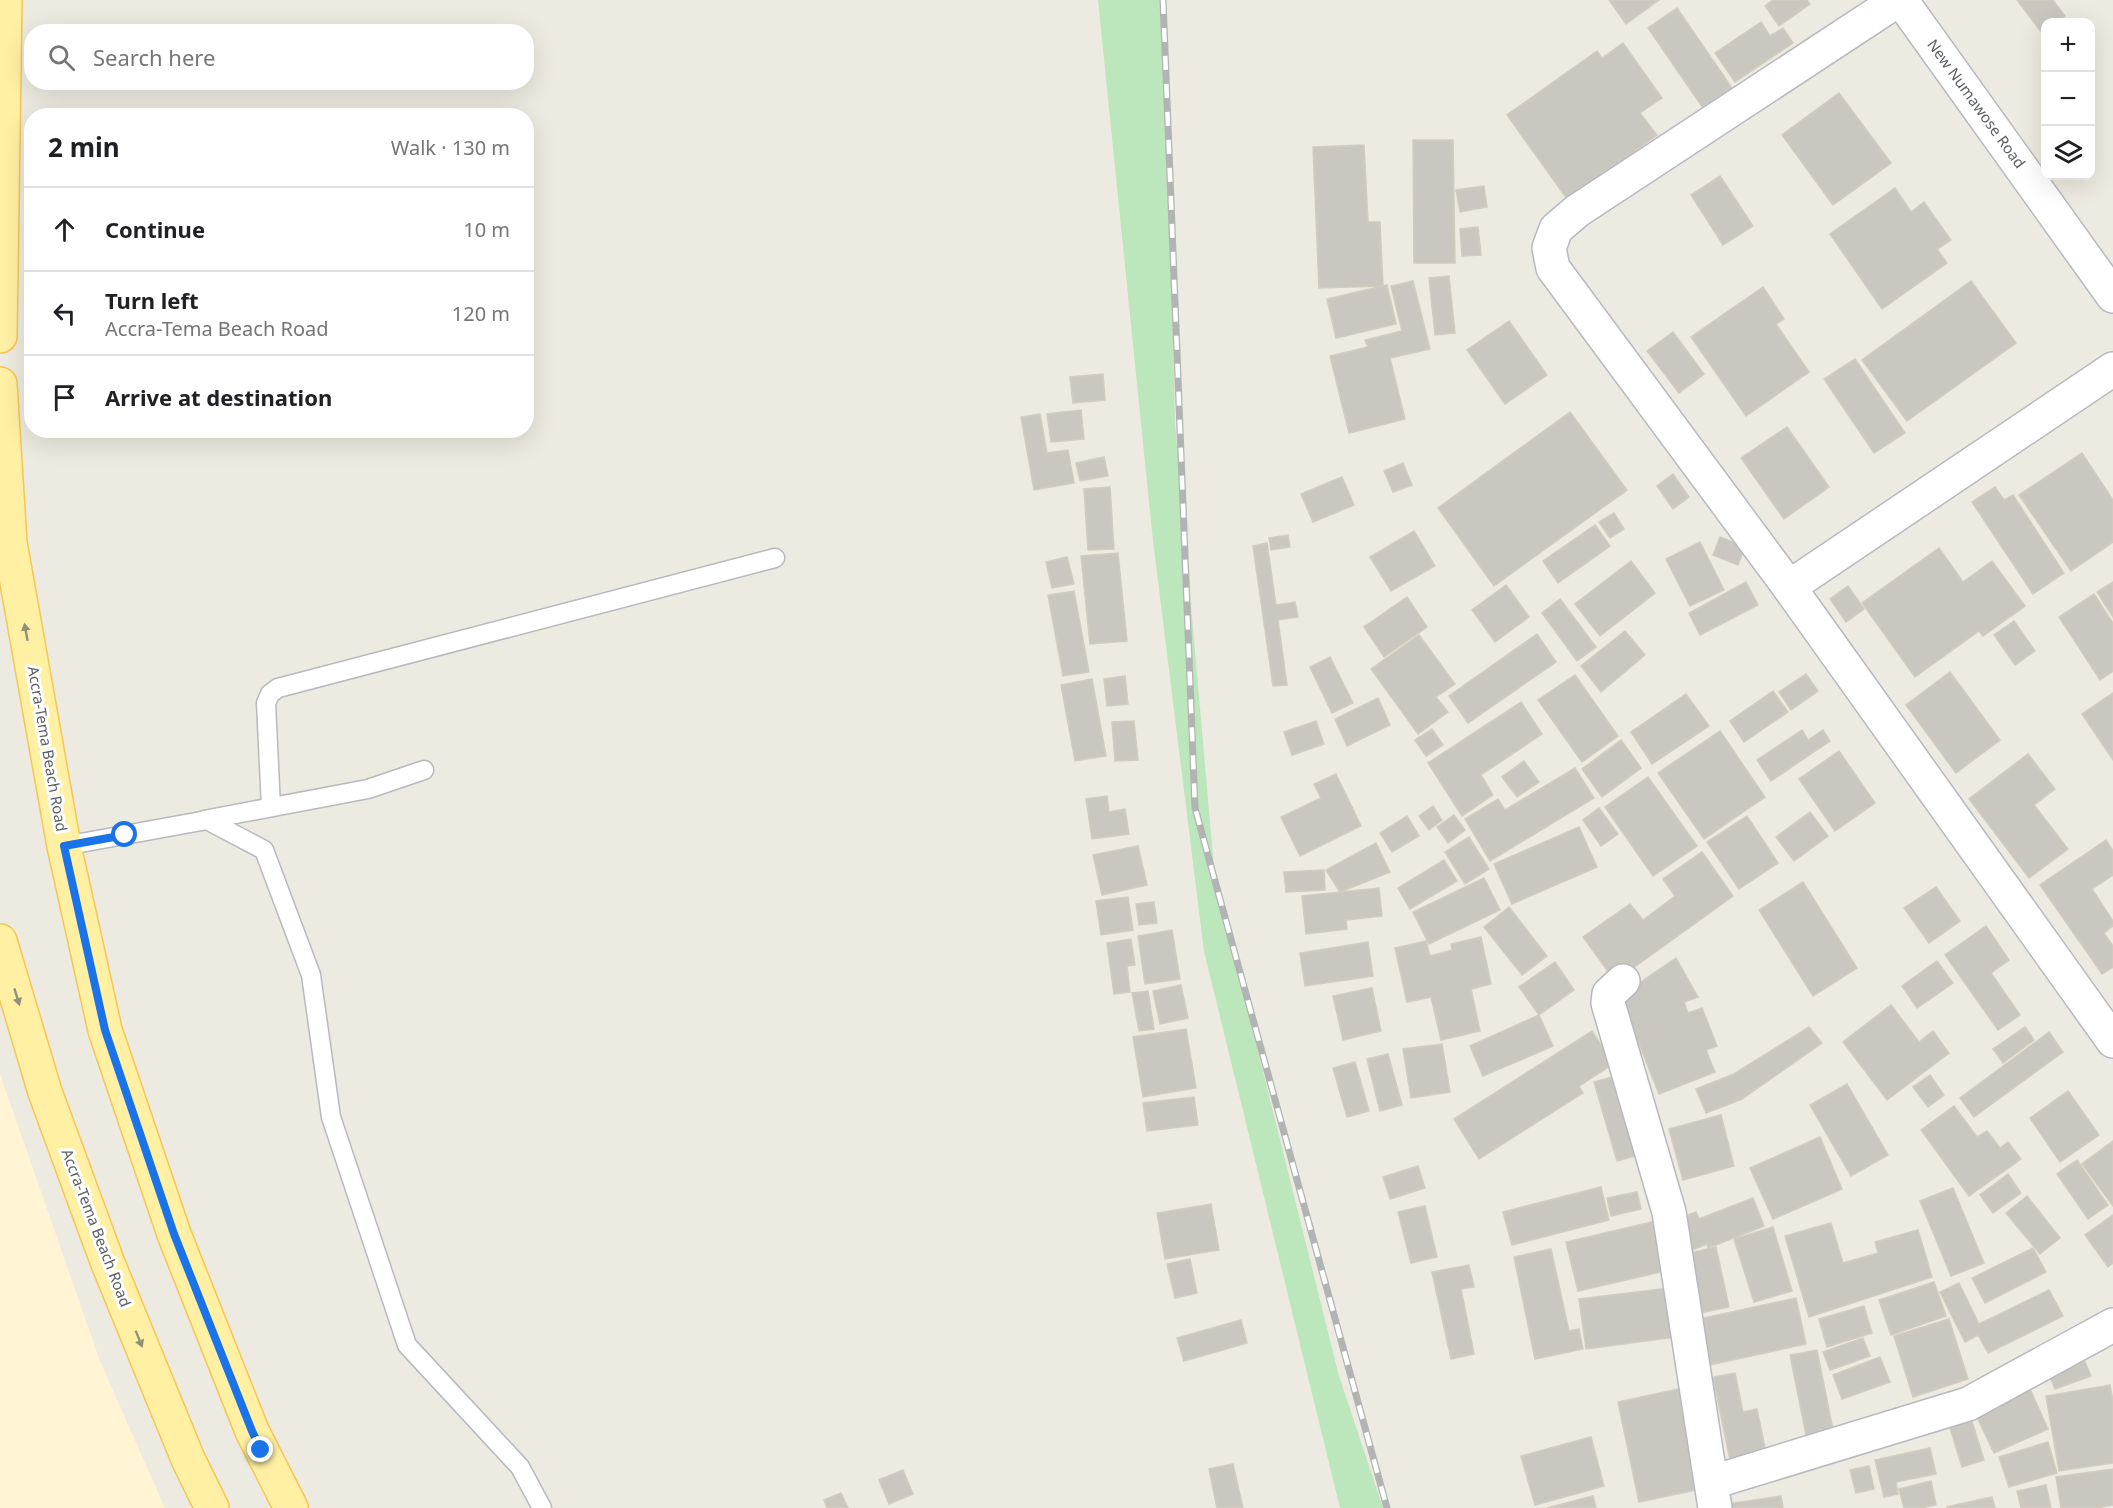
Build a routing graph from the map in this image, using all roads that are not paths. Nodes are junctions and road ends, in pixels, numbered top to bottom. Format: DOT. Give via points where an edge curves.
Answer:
graph roads {
  1 [pos="5,0"];
  2 [pos="1900,0"];
  3 [pos="2113,296"];
  4 [pos="0,336"];
  5 [pos="2113,369"];
  6 [pos="0,384"];
  7 [pos="775,558"];
  8 [pos="1789,587"];
  9 [pos="424,770"];
  10 [pos="271,807"];
  11 [pos="64,846"];
  12 [pos="0,941"];
  13 [pos="1623,981"];
  14 [pos="2113,1041"];
  15 [pos="2113,1325"];
  16 [pos="1714,1495"];
  17 [pos="212,1508"];
  18 [pos="291,1508"];
  19 [pos="542,1508"];
  1 -- 4 [label="main road"];
  2 -- 3 [label="street, New Numawose Road"];
  2 -- 8 [label="street" via="1577,211 1556,229 1549,248 1553,268"];
  5 -- 8 [label="street"];
  11 -- 6 [label="main road, Accra-Tema Beach Road, one-way" via="10,543"];
  7 -- 10 [label="lane" via="278,688 266,703"];
  8 -- 14 [label="street"];
  9 -- 10 [label="lane" via="368,789"];
  10 -- 11 [label="lane"];
  11 -- 18 [label="main road, Accra-Tema Beach Road" via="105,1030 174,1234 252,1431"];
  11 -- 19 [label="lane" via="207,820 264,850 311,975 332,1117 407,1345 520,1467"];
  12 -- 17 [label="main road, Accra-Tema Beach Road, one-way" via="45,1092 107,1261"];
  13 -- 16 [label="street" via="1609,994 1608,1003 1669,1212"];
  15 -- 16 [label="street" via="1968,1404"];
}
